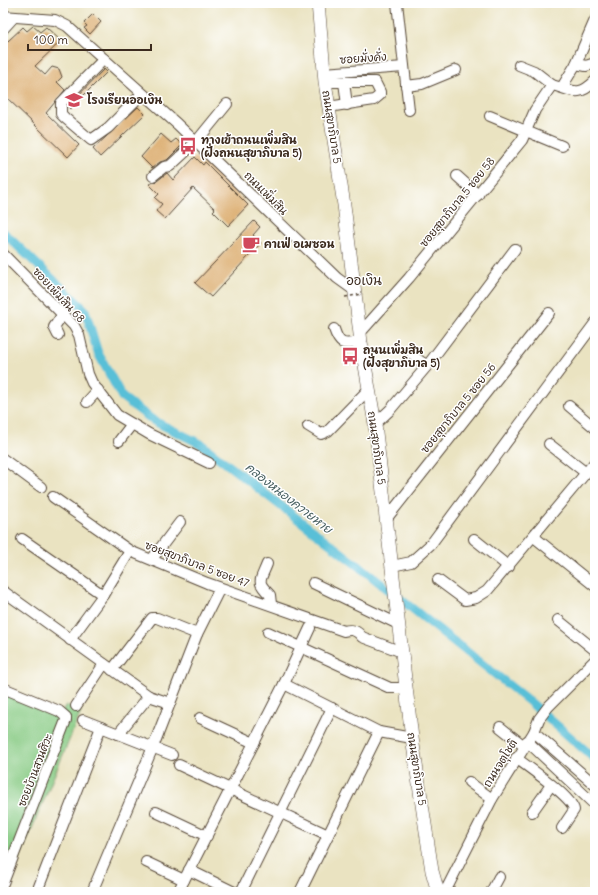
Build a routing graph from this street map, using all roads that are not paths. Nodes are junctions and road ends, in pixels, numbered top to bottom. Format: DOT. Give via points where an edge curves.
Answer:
graph roads {
  1 [pos="318,3"];
  2 [pos="397,3"];
  3 [pos="3,16"];
  4 [pos="14,17"];
  5 [pos="595,20"];
  6 [pos="3,29"];
  7 [pos="104,59"];
  8 [pos="595,63"];
  9 [pos="576,64"];
  10 [pos="519,65"];
  11 [pos="404,67"];
  12 [pos="456,70"];
  13 [pos="324,77"];
  14 [pos="595,81"];
  15 [pos="344,82"];
  16 [pos="406,86"];
  17 [pos="557,86"];
  18 [pos="142,94"];
  19 [pos="227,104"];
  20 [pos="348,105"];
  21 [pos="328,107"];
  22 [pos="408,110"];
  23 [pos="490,116"];
  24 [pos="525,130"];
  25 [pos="196,142"];
  26 [pos="562,146"];
  27 [pos="153,176"];
  28 [pos="457,176"];
  29 [pos="478,195"];
  30 [pos="515,249"];
  31 [pos="3,254"];
  32 [pos="354,294"];
  33 [pos="549,313"];
  34 [pos="63,314"];
  35 [pos="595,323"];
  36 [pos="334,329"];
  37 [pos="58,335"];
  38 [pos="360,338"];
  39 [pos="412,355"];
  40 [pos="427,366"];
  41 [pos="369,389"];
  42 [pos="98,390"];
  43 [pos="87,402"];
  44 [pos="569,406"];
  45 [pos="132,424"];
  46 [pos="375,424"];
  47 [pos="308,426"];
  48 [pos="595,428"];
  49 [pos="119,441"];
  50 [pos="549,444"];
  51 [pos="3,459"];
  52 [pos="595,462"];
  53 [pos="209,463"];
  54 [pos="586,473"];
  55 [pos="41,487"];
  56 [pos="53,497"];
  57 [pos="386,518"];
  58 [pos="180,522"];
  59 [pos="534,537"];
  60 [pos="22,539"];
  61 [pos="474,539"];
  62 [pos="130,551"];
  63 [pos="152,559"];
  64 [pos="267,564"];
  65 [pos="392,566"];
  66 [pos="509,566"];
  67 [pos="438,580"];
  68 [pos="313,582"];
  69 [pos="595,586"];
  70 [pos="220,588"];
  71 [pos="3,591"];
  72 [pos="103,595"];
  73 [pos="271,604"];
  74 [pos="558,620"];
  75 [pos="398,624"];
  76 [pos="310,628"];
  77 [pos="268,632"];
  78 [pos="196,634"];
  79 [pos="70,640"];
  80 [pos="302,647"];
  81 [pos="595,650"];
  82 [pos="402,652"];
  83 [pos="595,660"];
  84 [pos="108,667"];
  85 [pos="284,684"];
  86 [pos="3,688"];
  87 [pos="407,688"];
  88 [pos="149,696"];
  89 [pos="170,703"];
  90 [pos="76,706"];
  91 [pos="332,708"];
  92 [pos="200,718"];
  93 [pos="83,720"];
  94 [pos="101,727"];
  95 [pos="500,727"];
  96 [pos="379,732"];
  97 [pos="534,732"];
  98 [pos="118,734"];
  99 [pos="412,738"];
  100 [pos="254,743"];
  101 [pos="526,744"];
  102 [pos="153,747"];
  103 [pos="172,755"];
  104 [pos="516,758"];
  105 [pos="179,765"];
  106 [pos="469,782"];
  107 [pos="551,785"];
  108 [pos="595,785"];
  109 [pos="231,789"];
  110 [pos="492,799"];
  111 [pos="595,805"];
  112 [pos="156,812"];
  113 [pos="280,812"];
  114 [pos="532,812"];
  115 [pos="562,828"];
  116 [pos="328,835"];
  117 [pos="207,836"];
  118 [pos="146,862"];
  119 [pos="189,870"];
  120 [pos="499,877"];
  121 [pos="184,880"];
  122 [pos="3,884"];
  123 [pos="38,889"];
  124 [pos="92,892"];
  125 [pos="178,892"];
  126 [pos="234,892"];
  127 [pos="241,892"];
  128 [pos="300,892"];
  129 [pos="438,892"];
  130 [pos="445,892"];
  131 [pos="491,892"];
  1 -- 13 [label="main road, ถนนสุขาภิบาล 5"];
  2 -- 11 [label="street"];
  3 -- 4 [label="street, ถนนเพิ่มสิน"];
  4 -- 6 [label="street"];
  4 -- 7 [label="street, ถนนเพิ่มสิน" via="62,22"];
  5 -- 9 [label="street, ซอยสุขาภิบาล 5 ซอย 58"];
  7 -- 18 [label="street, ถนนเพิ่มสิน"];
  7 -- 18 [label="street" via="61,103 61,114 65,118 91,140 108,128"];
  8 -- 9 [label="street" via="586,66"];
  9 -- 17 [label="street, ซอยสุขาภิบาล 5 ซอย 58"];
  10 -- 17 [label="street" via="534,71"];
  11 -- 13 [label="street, ซอยมั่งคั่ง"];
  11 -- 16 [label="street"];
  12 -- 16 [label="street" via="422,84"];
  13 -- 15 [label="street"];
  13 -- 21 [label="main road, ถนนสุขาภิบาล 5"];
  14 -- 17 [label="street" via="586,90 579,92"];
  15 -- 20 [label="street"];
  15 -- 20 [label="street" via="375,82 380,92 374,100"];
  16 -- 22 [label="street"];
  17 -- 24 [label="street, ซอยสุขาภิบาล 5 ซอย 58" via="535,110"];
  18 -- 25 [label="street, ถนนเพิ่มสิน"];
  19 -- 25 [label="street"];
  20 -- 21 [label="street"];
  21 -- 32 [label="main road, ถนนสุขาภิบาล 5" via="344,205"];
  23 -- 24 [label="street"];
  24 -- 26 [label="street"];
  24 -- 29 [label="street, ซอยสุขาภิบาล 5 ซอย 58" via="522,140"];
  25 -- 27 [label="street" via="170,166 164,167"];
  25 -- 32 [label="street, ถนนเพิ่มสิน"];
  28 -- 29 [label="street"];
  29 -- 38 [label="street, ซอยสุขาภิบาล 5 ซอย 58"];
  30 -- 40 [label="street"];
  31 -- 34 [label="street, ซอยเพิ่มสิน 68"];
  32 -- 38 [label="main road, ถนนสุขาภิบาล 5"];
  33 -- 57 [label="street, ซอยสุขาภิบาล 5 ซอย 56"];
  34 -- 37 [label="street" via="54,328"];
  34 -- 42 [label="street, ซอยเพิ่มสิน 68" via="79,335 88,374"];
  35 -- 65 [label="street" via="431,544 411,562"];
  36 -- 38 [label="street" via="338,341 342,344"];
  38 -- 41 [label="main road, ถนนสุขาภิบาล 5"];
  39 -- 40 [label="street"];
  40 -- 46 [label="street"];
  41 -- 46 [label="main road, ถนนสุขาภิบาล 5"];
  41 -- 47 [label="street" via="328,430 321,434"];
  42 -- 43 [label="street"];
  42 -- 45 [label="street, ซอยเพิ่มสิน 68" via="117,415"];
  44 -- 48 [label="street"];
  45 -- 49 [label="street"];
  45 -- 53 [label="street, ซอยเพิ่มสิน 68"];
  46 -- 57 [label="main road, ถนนสุขาภิบาล 5"];
  50 -- 54 [label="street"];
  51 -- 55 [label="street"];
  52 -- 54 [label="street"];
  54 -- 59 [label="street"];
  56 -- 62 [label="street, ซอยสุขาภิบาล 5 ซอย 47"];
  57 -- 65 [label="main road, ถนนสุขาภิบาล 5"];
  58 -- 63 [label="street"];
  59 -- 66 [label="street"];
  59 -- 69 [label="street"];
  60 -- 72 [label="street"];
  61 -- 66 [label="street"];
  62 -- 63 [label="street, ซอยสุขาภิบาล 5 ซอย 47"];
  62 -- 72 [label="street"];
  63 -- 70 [label="street, ซอยสุขาภิบาล 5 ซอย 47"];
  64 -- 73 [label="street" via="260,583 270,595"];
  65 -- 75 [label="main road, ถนนสุขาภิบาล 5"];
  66 -- 67 [label="street" via="487,591 470,599 459,597"];
  68 -- 75 [label="street"];
  70 -- 73 [label="street, ซอยสุขาภิบาล 5 ซอย 47"];
  70 -- 78 [label="street"];
  71 -- 79 [label="street"];
  72 -- 79 [label="street"];
  73 -- 82 [label="street, ซอยสุขาภิบาล 5 ซอย 47" via="344,631 351,629 362,637"];
  74 -- 81 [label="street"];
  75 -- 82 [label="main road, ถนนสุขาภิบาล 5"];
  76 -- 80 [label="street"];
  77 -- 80 [label="street"];
  78 -- 84 [label="street" via="158,618 152,618"];
  78 -- 89 [label="street"];
  79 -- 84 [label="street"];
  80 -- 85 [label="street"];
  80 -- 87 [label="street" via="390,688"];
  82 -- 87 [label="main road, ถนนสุขาภิบาล 5"];
  83 -- 97 [label="street, ถนนจตุโชติ" via="548,707"];
  84 -- 88 [label="street"];
  84 -- 90 [label="street"];
  85 -- 91 [label="street"];
  85 -- 100 [label="street"];
  86 -- 122 [label="street, ซอยบ้านสวนศิวะ" via="66,717 66,724"];
  87 -- 99 [label="main road, ถนนสุขาภิบาล 5"];
  88 -- 89 [label="street"];
  88 -- 98 [label="street"];
  89 -- 102 [label="street"];
  91 -- 96 [label="street"];
  91 -- 113 [label="street"];
  92 -- 100 [label="street"];
  93 -- 94 [label="street"];
  94 -- 98 [label="street"];
  94 -- 123 [label="street"];
  95 -- 101 [label="street"];
  96 -- 99 [label="street"];
  96 -- 116 [label="street"];
  97 -- 101 [label="street, ถนนจตุโชติ"];
  97 -- 108 [label="street"];
  98 -- 102 [label="street"];
  99 -- 129 [label="main road, ถนนสุขาภิบาล 5" via="432,871"];
  100 -- 109 [label="street"];
  101 -- 104 [label="street, ถนนจตุโชติ"];
  101 -- 111 [label="street"];
  102 -- 103 [label="street"];
  102 -- 124 [label="street"];
  104 -- 107 [label="street"];
  104 -- 110 [label="street, ถนนจตุโชติ"];
  105 -- 109 [label="street"];
  106 -- 110 [label="street"];
  107 -- 114 [label="street"];
  107 -- 115 [label="street" via="574,807"];
  109 -- 113 [label="street"];
  109 -- 117 [label="street"];
  110 -- 130 [label="street, ถนนจตุโชติ"];
  112 -- 117 [label="street"];
  113 -- 116 [label="street"];
  113 -- 127 [label="street"];
  116 -- 128 [label="street"];
  117 -- 119 [label="street"];
  118 -- 121 [label="street"];
  119 -- 121 [label="street"];
  119 -- 126 [label="street"];
  120 -- 131 [label="street"];
  121 -- 125 [label="street"];
}
